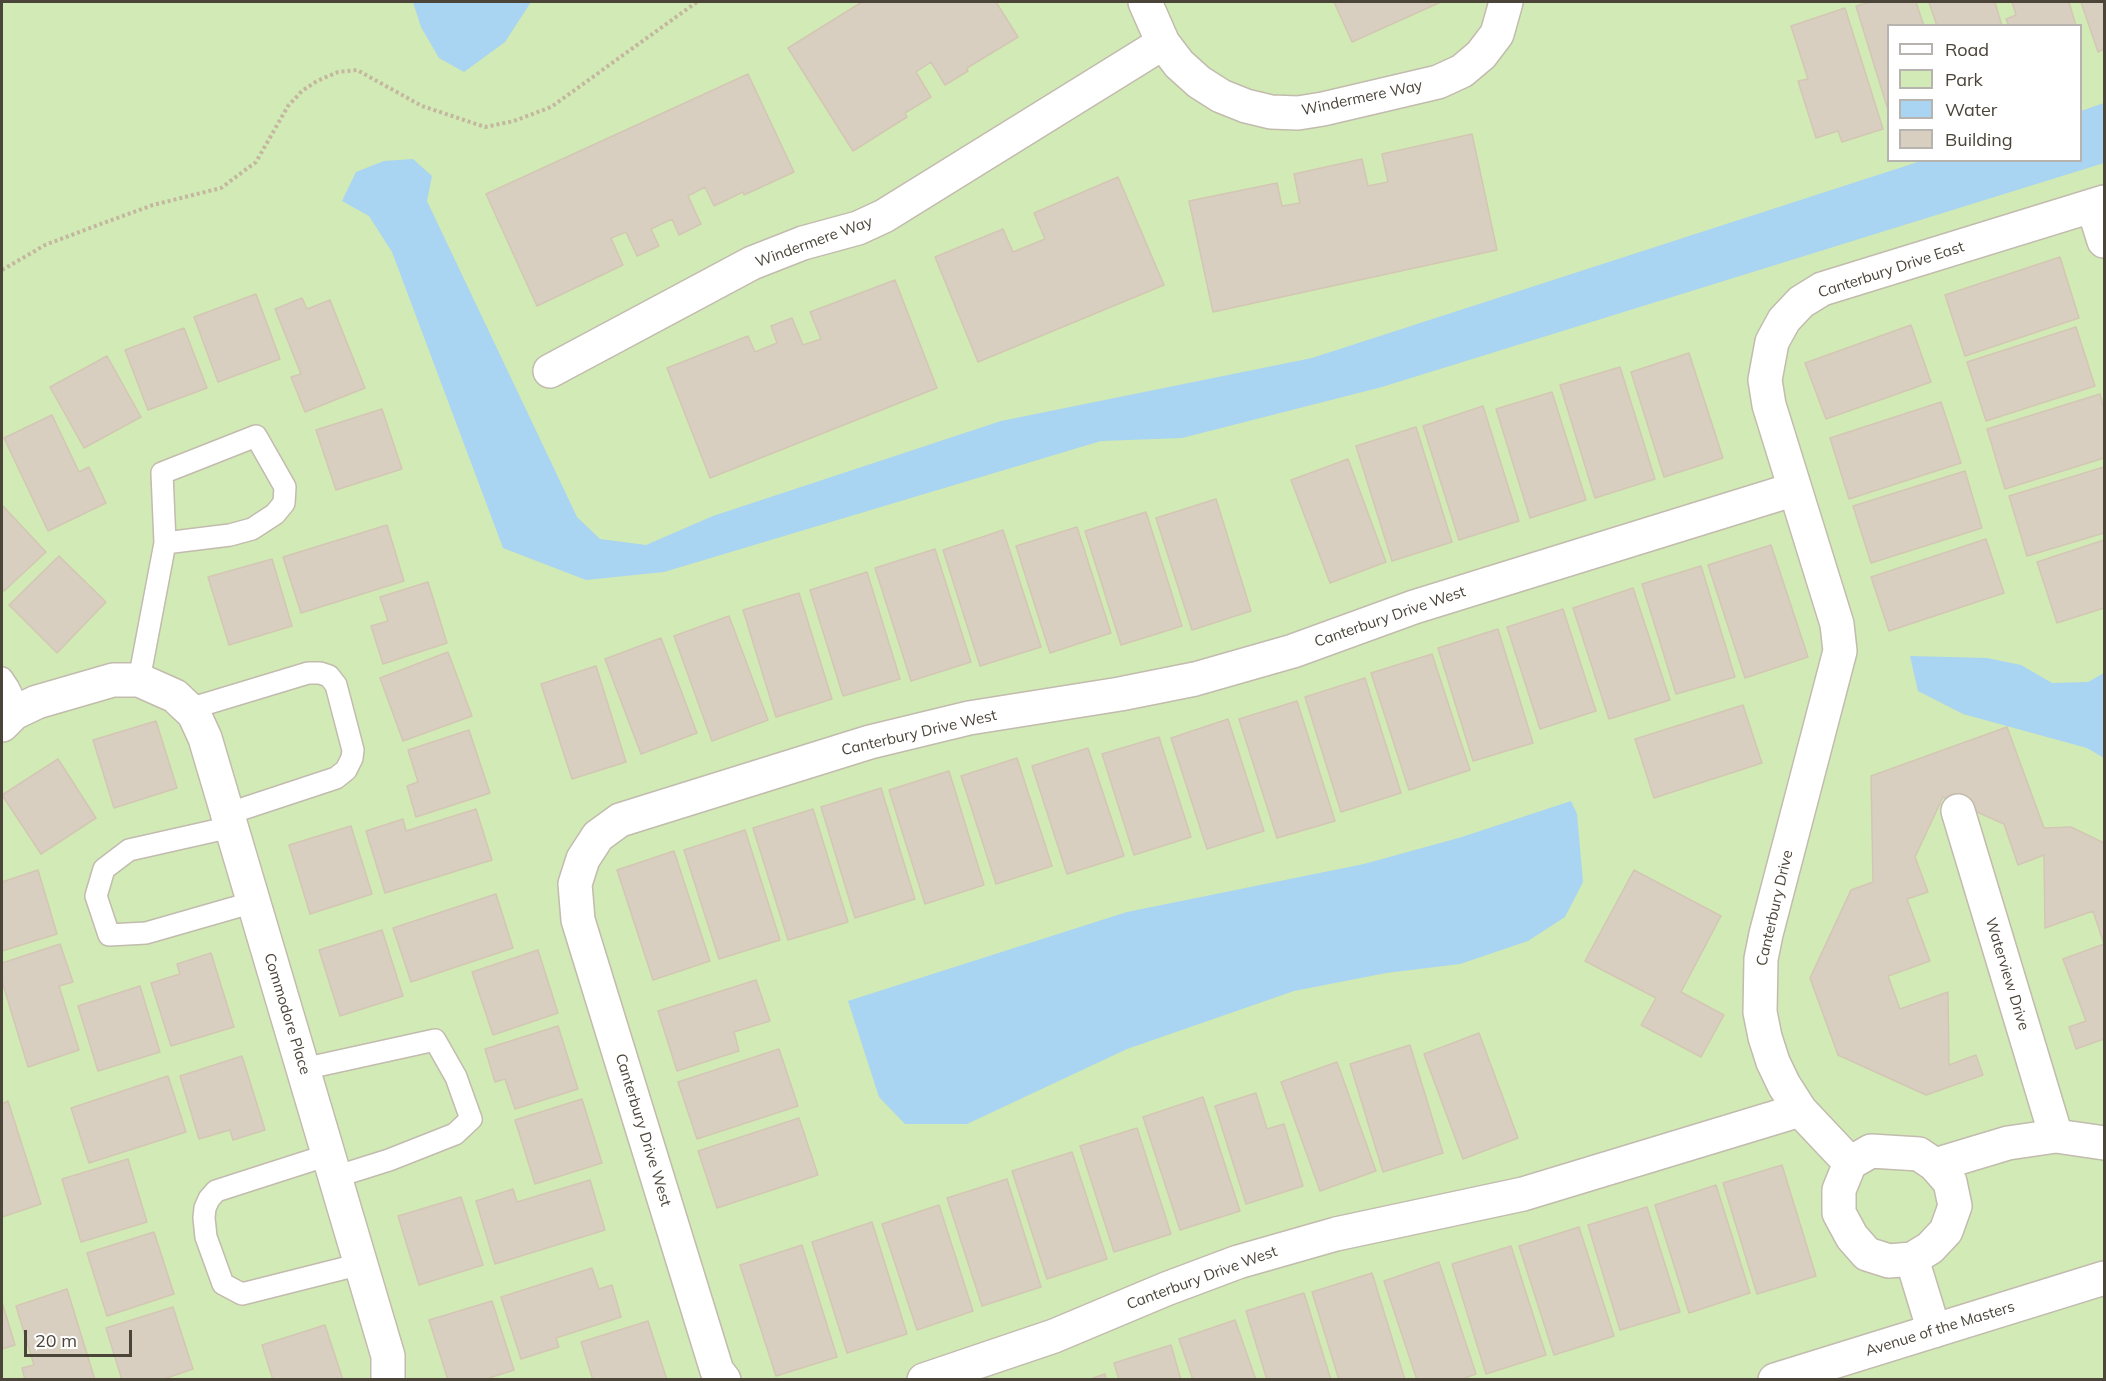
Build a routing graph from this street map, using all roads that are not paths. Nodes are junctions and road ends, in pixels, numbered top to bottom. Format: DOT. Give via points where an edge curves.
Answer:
graph roads {
  1 [pos="1145,2"];
  2 [pos="1506,2"];
  3 [pos="1163,43"];
  4 [pos="2099,204"];
  5 [pos="2104,241"];
  6 [pos="550,371"];
  7 [pos="1795,489"];
  8 [pos="165,543"];
  9 [pos="2,678"];
  10 [pos="139,680"];
  11 [pos="189,709"];
  12 [pos="11,718"];
  13 [pos="1958,811"];
  14 [pos="229,820"];
  15 [pos="254,902"];
  16 [pos="303,1069"];
  17 [pos="1800,1110"];
  18 [pos="2056,1136"];
  19 [pos="2104,1143"];
  20 [pos="1850,1163"];
  21 [pos="1935,1165"];
  22 [pos="332,1166"];
  23 [pos="1912,1259"];
  24 [pos="361,1264"];
  25 [pos="2104,1278"];
  26 [pos="1934,1331"];
  27 [pos="388,1380"];
  28 [pos="724,1380"];
  29 [pos="924,1380"];
  30 [pos="1775,1380"];
  1 -- 3 [label="street, Windermere Way"];
  2 -- 3 [label="street, Windermere Way" via="1497,34 1462,71 1438,82 1298,112 1271,112 1221,96 1179,64"];
  3 -- 6 [label="street, Windermere Way" via="884,216 752,263"];
  4 -- 5 [label="street"];
  4 -- 7 [label="street, Canterbury Drive East" via="1822,289 1801,302 1784,320 1772,342 1765,380"];
  7 -- 17 [label="street, Canterbury Drive" via="1837,624 1840,651 1761,959 1760,1012 1765,1037 1784,1085"];
  7 -- 28 [label="street, Canterbury Drive West" via="1414,606 1293,651 1195,679 969,718 870,742 620,820 598,836 583,859 575,884 578,920 717,1371"];
  8 -- 8 [label="lane" via="162,472 256,436 285,487 284,503 275,514 252,529 230,535"];
  8 -- 10 [label="lane"];
  9 -- 12 [label="lane" via="8,687"];
  10 -- 11 [label="street, Commodore Place" via="175,696"];
  10 -- 12 [label="street" via="113,680 37,702"];
  11 -- 14 [label="street, Commodore Place" via="205,738"];
  11 -- 14 [label="lane" via="308,673 329,676 336,685 353,750 346,770 336,778"];
  13 -- 18 [label="street, Waterview Drive"];
  14 -- 15 [label="street, Commodore Place"];
  14 -- 15 [label="lane" via="129,850 104,868 96,896 109,934 146,933"];
  15 -- 16 [label="street, Commodore Place"];
  16 -- 22 [label="street, Commodore Place"];
  16 -- 22 [label="lane" via="435,1040 456,1077 471,1119 455,1134 389,1160"];
  17 -- 20 [label="street, Canterbury Drive"];
  17 -- 29 [label="street, Canterbury Drive West" via="1523,1194 1336,1234 1238,1262 1054,1336"];
  18 -- 19 [label="street"];
  18 -- 21 [label="street" via="2008,1143"];
  20 -- 21 [label="street" via="1870,1151 1918,1154"];
  20 -- 23 [label="street" via="1839,1190 1839,1213 1852,1237 1867,1254 1889,1261"];
  21 -- 23 [label="street" via="1950,1182 1955,1206 1946,1231"];
  22 -- 24 [label="street, Commodore Place"];
  22 -- 24 [label="lane" via="216,1191 205,1208 206,1237 223,1284 242,1294"];
  23 -- 26 [label="street"];
  24 -- 27 [label="street, Commodore Place" via="388,1356"];
  25 -- 26 [label="street, Avenue of the Masters"];
  26 -- 30 [label="street, Avenue of the Masters"];
}
